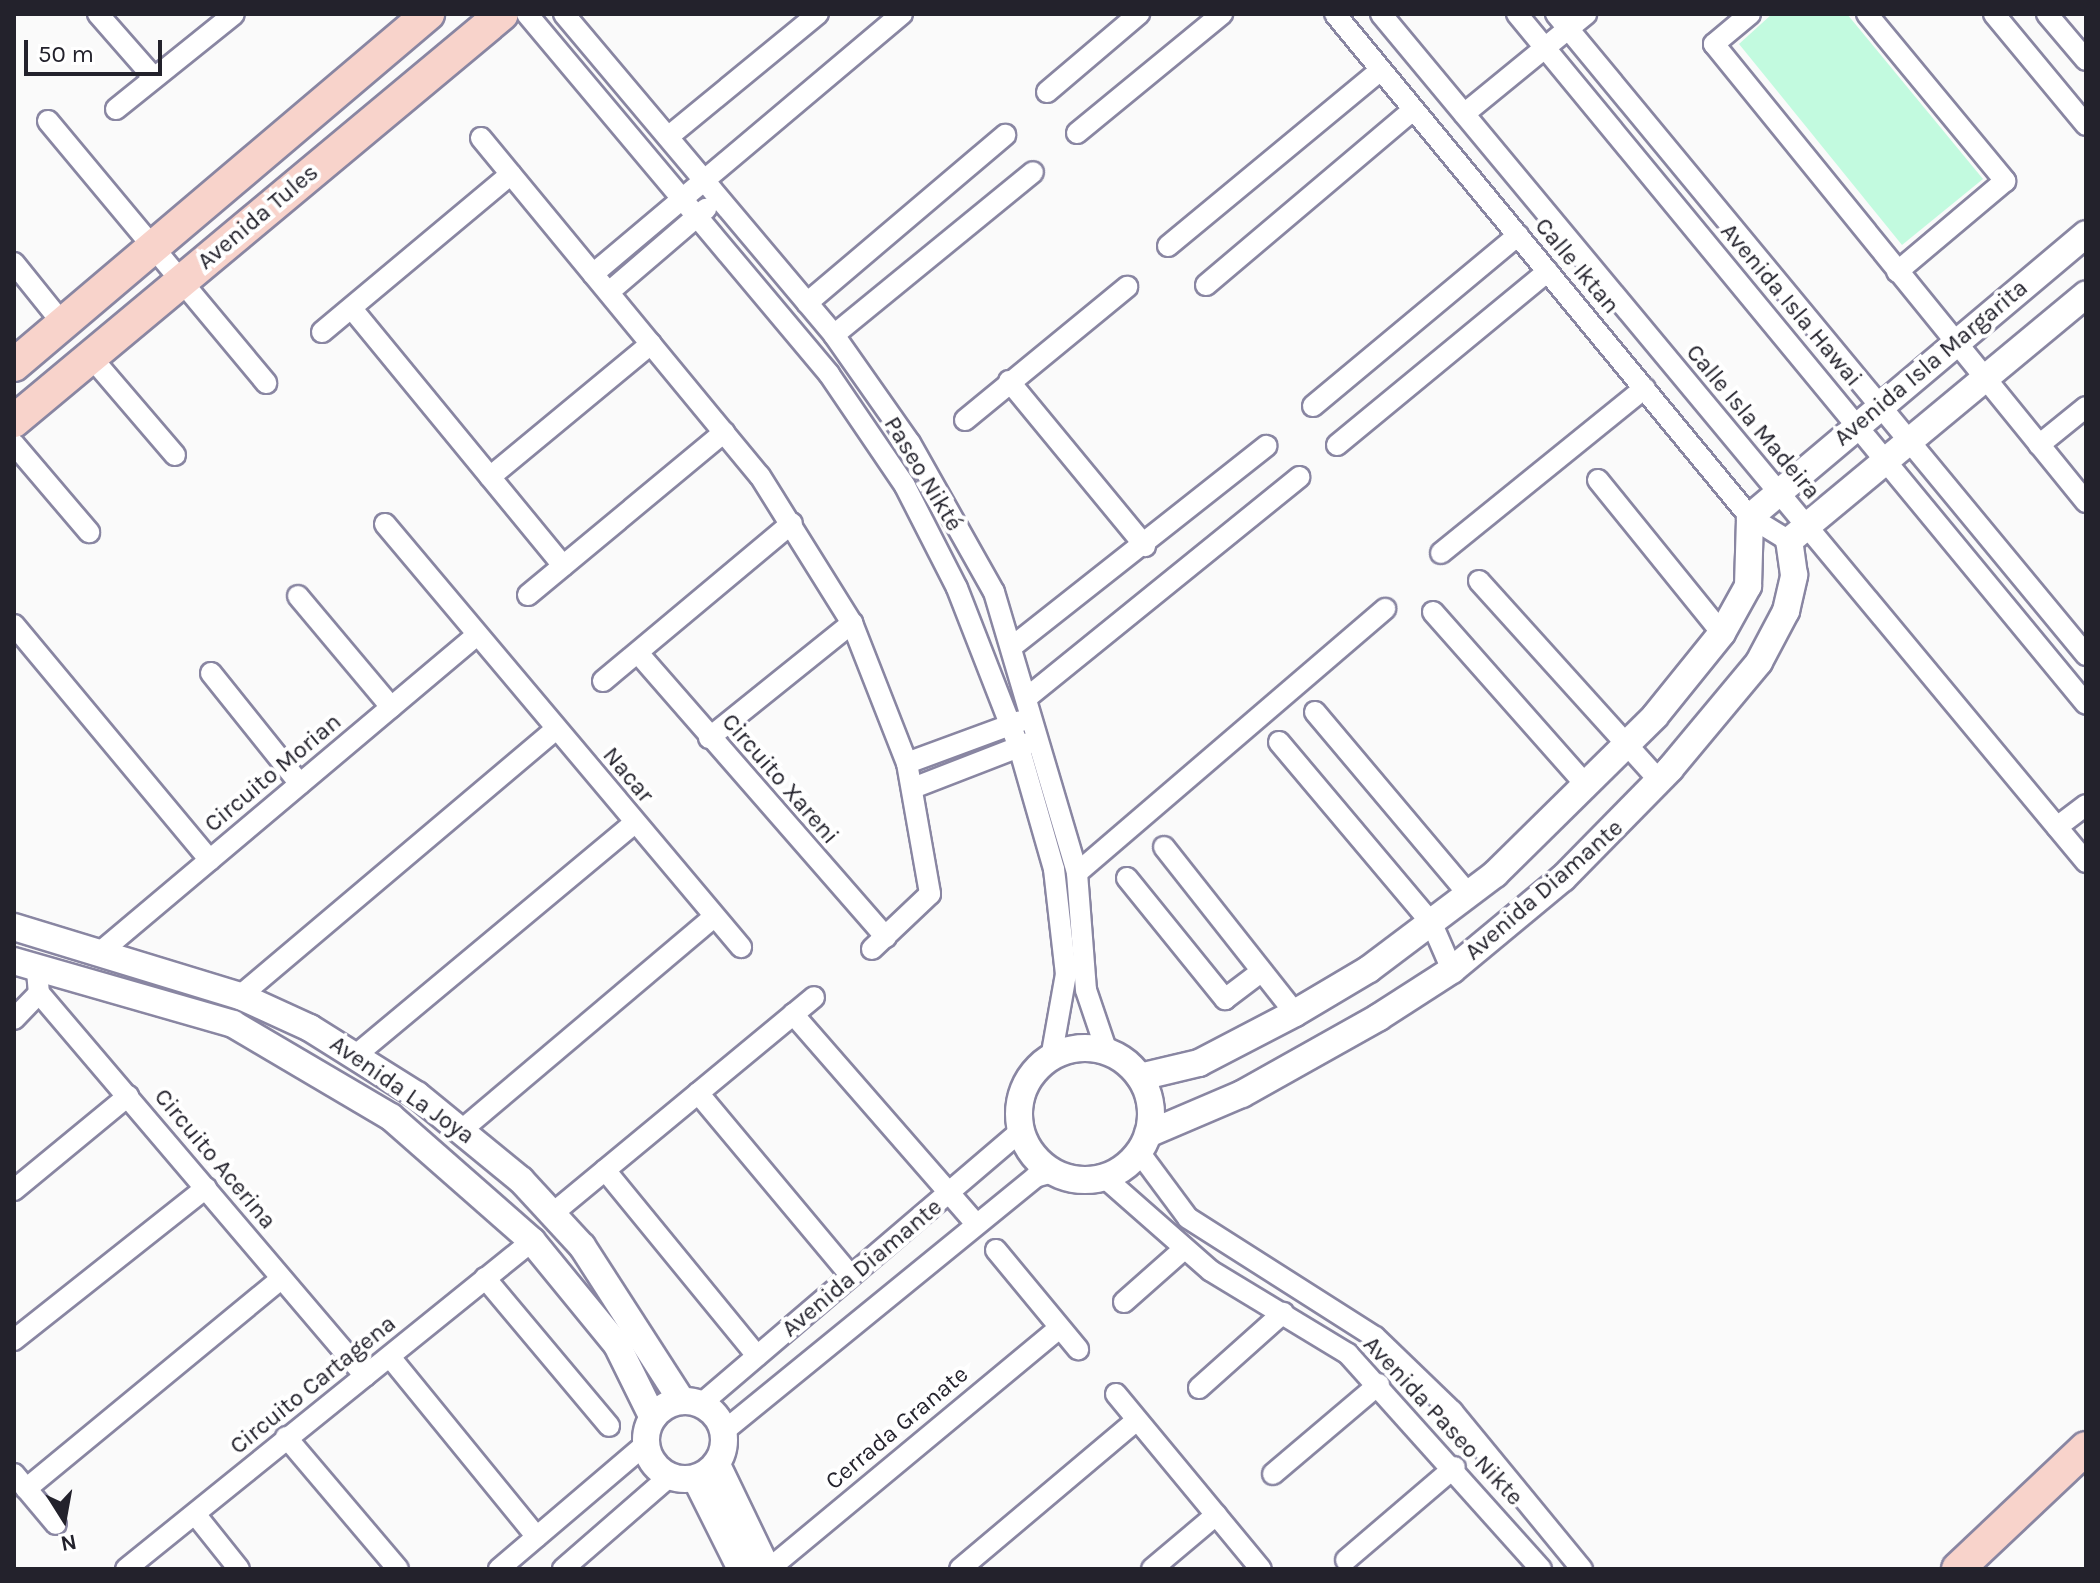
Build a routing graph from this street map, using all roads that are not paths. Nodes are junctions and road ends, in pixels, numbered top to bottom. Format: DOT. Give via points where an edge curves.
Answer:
graph roads {
  1 [pos="98,14"];
  2 [pos="234,14"];
  3 [pos="428,14"];
  4 [pos="502,14"];
  5 [pos="527,14"];
  6 [pos="818,14"];
  7 [pos="902,14"];
  8 [pos="1139,14"];
  9 [pos="1222,14"];
  10 [pos="1335,14"];
  11 [pos="1381,14"];
  12 [pos="1517,14"];
  13 [pos="1586,14"];
  14 [pos="1750,14"];
  15 [pos="1867,14"];
  16 [pos="1994,14"];
  17 [pos="2047,14"];
  18 [pos="574,17"];
  19 [pos="1562,21"];
  20 [pos="1545,48"];
  21 [pos="2086,60"];
  22 [pos="1381,70"];
  23 [pos="154,78"];
  24 [pos="1047,92"];
  25 [pos="116,109"];
  26 [pos="1412,111"];
  27 [pos="1464,114"];
  28 [pos="48,121"];
  29 [pos="2086,125"];
  30 [pos="1077,133"];
  31 [pos="1005,135"];
  32 [pos="668,137"];
  33 [pos="481,138"];
  34 [pos="725,163"];
  35 [pos="1033,172"];
  36 [pos="511,174"];
  37 [pos="702,178"];
  38 [pos="719,197"];
  39 [pos="691,208"];
  40 [pos="2086,234"];
  41 [pos="1518,235"];
  42 [pos="1168,246"];
  43 [pos="153,248"];
  44 [pos="14,263"];
  45 [pos="1548,271"];
  46 [pos="1897,272"];
  47 [pos="593,274"];
  48 [pos="181,282"];
  49 [pos="1206,285"];
  50 [pos="1127,287"];
  51 [pos="609,292"];
  52 [pos="2086,294"];
  53 [pos="807,303"];
  54 [pos="353,310"];
  55 [pos="63,324"];
  56 [pos="322,332"];
  57 [pos="834,335"];
  58 [pos="651,344"];
  59 [pos="1954,345"];
  60 [pos="91,357"];
  61 [pos="14,365"];
  62 [pos="1985,379"];
  63 [pos="1009,381"];
  64 [pos="266,383"];
  65 [pos="1645,388"];
  66 [pos="1879,405"];
  67 [pos="1313,406"];
  68 [pos="2086,407"];
  69 [pos="965,420"];
  70 [pos="14,421"];
  71 [pos="1856,425"];
  72 [pos="724,432"];
  73 [pos="1909,441"];
  74 [pos="14,444"];
  75 [pos="1337,445"];
  76 [pos="2039,445"];
  77 [pos="1266,446"];
  78 [pos="175,455"];
  79 [pos="1885,461"];
  80 [pos="490,477"];
  81 [pos="1299,477"];
  82 [pos="1598,480"];
  83 [pos="1776,493"];
  84 [pos="2086,502"];
  85 [pos="1750,517"];
  86 [pos="792,523"];
  87 [pos="385,524"];
  88 [pos="89,532"];
  89 [pos="1797,533"];
  90 [pos="1145,546"];
  91 [pos="1441,553"];
  92 [pos="563,566"];
  93 [pos="1479,581"];
  94 [pos="528,595"];
  95 [pos="298,596"];
  96 [pos="1385,609"];
  97 [pos="1433,612"];
  98 [pos="852,623"];
  99 [pos="14,625"];
  100 [pos="1722,633"];
  101 [pos="475,637"];
  102 [pos="1013,646"];
  103 [pos="638,653"];
  104 [pos="2086,655"];
  105 [pos="211,673"];
  106 [pos="603,681"];
  107 [pos="2086,704"];
  108 [pos="1033,706"];
  109 [pos="391,707"];
  110 [pos="1315,712"];
  111 [pos="1010,725"];
  112 [pos="556,729"];
  113 [pos="709,738"];
  114 [pos="1042,738"];
  115 [pos="1279,742"];
  116 [pos="1019,747"];
  117 [pos="1625,747"];
  118 [pos="907,763"];
  119 [pos="1660,781"];
  120 [pos="300,784"];
  121 [pos="1587,786"];
  122 [pos="913,788"];
  123 [pos="2086,805"];
  124 [pos="634,823"];
  125 [pos="2057,827"];
  126 [pos="1164,847"];
  127 [pos="210,860"];
  128 [pos="2086,862"];
  129 [pos="1077,873"];
  130 [pos="1127,878"];
  131 [pos="1469,895"];
  132 [pos="714,917"];
  133 [pos="1432,924"];
  134 [pos="14,927"];
  135 [pos="741,947"];
  136 [pos="104,949"];
  137 [pos="1452,970"];
  138 [pos="1262,971"];
  139 [pos="30,975"];
  140 [pos="186,979"];
  141 [pos="240,996"];
  142 [pos="814,997"];
  143 [pos="169,1005"];
  144 [pos="1295,1013"];
  145 [pos="793,1014"];
  146 [pos="14,1019"];
  147 [pos="1107,1052"];
  148 [pos="356,1055"];
  149 [pos="1051,1058"];
  150 [pos="1140,1077"];
  151 [pos="698,1093"];
  152 [pos="128,1096"];
  153 [pos="463,1129"];
  154 [pos="1021,1131"];
  155 [pos="1144,1143"];
  156 [pos="605,1170"];
  157 [pos="1052,1172"];
  158 [pos="1104,1177"];
  159 [pos="206,1188"];
  160 [pos="14,1190"];
  161 [pos="949,1194"];
  162 [pos="552,1214"];
  163 [pos="976,1224"];
  164 [pos="532,1241"];
  165 [pos="1184,1249"];
  166 [pos="996,1250"];
  167 [pos="850,1275"];
  168 [pos="485,1278"];
  169 [pos="281,1279"];
  170 [pos="1124,1302"];
  171 [pos="1283,1313"];
  172 [pos="1059,1328"];
  173 [pos="14,1340"];
  174 [pos="1078,1349"];
  175 [pos="757,1356"];
  176 [pos="390,1357"];
  177 [pos="365,1376"];
  178 [pos="1379,1384"];
  179 [pos="1199,1388"];
  180 [pos="1116,1394"];
  181 [pos="691,1402"];
  182 [pos="653,1418"];
  183 [pos="1137,1420"];
  184 [pos="609,1426"];
  185 [pos="724,1431"];
  186 [pos="286,1437"];
  187 [pos="646,1444"];
  188 [pos="2086,1448"];
  189 [pos="1455,1467"];
  190 [pos="706,1472"];
  191 [pos="1273,1474"];
  192 [pos="669,1477"];
  193 [pos="20,1481"];
  194 [pos="195,1514"];
  195 [pos="1216,1515"];
  196 [pos="56,1524"];
  197 [pos="537,1537"];
  198 [pos="1346,1560"];
  199 [pos="126,1569"];
  200 [pos="239,1569"];
  201 [pos="398,1569"];
  202 [pos="499,1569"];
  203 [pos="563,1569"];
  204 [pos="741,1569"];
  205 [pos="768,1569"];
  206 [pos="960,1569"];
  207 [pos="1152,1569"];
  208 [pos="1261,1569"];
  209 [pos="1541,1569"];
  210 [pos="1582,1569"];
  211 [pos="1958,1569"];
  1 -- 23 [label="street"];
  2 -- 23 [label="street"];
  3 -- 43 [label="main road, Avenida Tules"];
  4 -- 48 [label="main road, Avenida Tules"];
  5 -- 39 [label="street, Paseo Nikté"];
  6 -- 32 [label="street"];
  7 -- 34 [label="street"];
  8 -- 24 [label="street"];
  9 -- 30 [label="street"];
  10 -- 22 [label="street, Calle Iktan"];
  11 -- 27 [label="street, Calle Isla Madeira"];
  12 -- 20 [label="street, Avenida Isla Hawai"];
  13 -- 19 [label="street"];
  14 -- 46 [label="street" via="1714,44"];
  15 -- 46 [label="street" via="2005,181"];
  16 -- 29 [label="street"];
  17 -- 21 [label="street"];
  18 -- 32 [label="street, Paseo Nikté"];
  19 -- 20 [label="street"];
  19 -- 66 [label="street, Avenida Isla Hawai"];
  20 -- 27 [label="street"];
  20 -- 71 [label="street, Avenida Isla Hawai"];
  22 -- 26 [label="street, Calle Iktan"];
  22 -- 42 [label="street"];
  23 -- 25 [label="street"];
  26 -- 41 [label="street, Calle Iktan"];
  26 -- 49 [label="street"];
  27 -- 83 [label="street, Calle Isla Madeira"];
  28 -- 43 [label="street"];
  31 -- 53 [label="street"];
  32 -- 37 [label="street, Paseo Nikté"];
  33 -- 36 [label="street, Circuito Xareni"];
  34 -- 37 [label="street"];
  34 -- 38 [label="street"];
  35 -- 57 [label="street"];
  36 -- 47 [label="street, Circuito Xareni"];
  36 -- 54 [label="street"];
  37 -- 38 [label="street, Paseo Nikté"];
  37 -- 39 [label="street"];
  38 -- 39 [label="street"];
  38 -- 53 [label="street, Paseo Nikté"];
  39 -- 47 [label="street"];
  39 -- 51 [label="street"];
  39 -- 111 [label="street, Paseo Nikté" via="829,374 905,486 957,588"];
  40 -- 59 [label="street, Avenida Isla Margarita"];
  41 -- 45 [label="street, Calle Iktan"];
  41 -- 67 [label="street"];
  43 -- 48 [label="street"];
  43 -- 55 [label="main road, Avenida Tules"];
  44 -- 55 [label="street"];
  45 -- 65 [label="street, Calle Iktan"];
  45 -- 75 [label="street"];
  46 -- 59 [label="street"];
  47 -- 51 [label="street, Circuito Xareni"];
  48 -- 60 [label="main road, Avenida Tules"];
  48 -- 64 [label="street"];
  50 -- 63 [label="street"];
  51 -- 58 [label="street, Circuito Xareni"];
  52 -- 62 [label="street, Avenida Isla Margarita"];
  53 -- 57 [label="street, Paseo Nikté"];
  54 -- 56 [label="street"];
  54 -- 80 [label="street"];
  55 -- 61 [label="main road, Avenida Tules"];
  57 -- 102 [label="street, Paseo Nikté" via="951,510"];
  58 -- 72 [label="street, Circuito Xareni"];
  58 -- 80 [label="street"];
  59 -- 62 [label="street"];
  59 -- 66 [label="street, Avenida Isla Margarita"];
  60 -- 70 [label="main road, Avenida Tules"];
  60 -- 78 [label="street"];
  62 -- 73 [label="street, Avenida Isla Margarita"];
  62 -- 76 [label="street"];
  63 -- 69 [label="street"];
  63 -- 90 [label="street"];
  65 -- 85 [label="street, Calle Iktan"];
  65 -- 91 [label="street"];
  66 -- 71 [label="street, Avenida Isla Margarita"];
  66 -- 73 [label="street, Avenida Isla Hawai"];
  68 -- 76 [label="street"];
  71 -- 79 [label="street, Avenida Isla Hawai"];
  71 -- 83 [label="street, Avenida Isla Margarita"];
  72 -- 86 [label="street, Circuito Xareni"];
  72 -- 92 [label="street"];
  73 -- 79 [label="street, Avenida Isla Margarita"];
  73 -- 104 [label="street, Avenida Isla Hawai"];
  74 -- 88 [label="street"];
  76 -- 84 [label="street"];
  77 -- 90 [label="street"];
  79 -- 89 [label="street, Avenida Isla Margarita"];
  79 -- 107 [label="street, Avenida Isla Hawai"];
  80 -- 92 [label="street"];
  81 -- 108 [label="street"];
  82 -- 100 [label="street"];
  83 -- 85 [label="street"];
  83 -- 89 [label="street, Calle Isla Madeira"];
  85 -- 89 [label="street, Calle Iktan"];
  85 -- 100 [label="street, Avenida Diamante" via="1748,586"];
  86 -- 98 [label="street, Circuito Xareni"];
  86 -- 103 [label="street"];
  87 -- 101 [label="street, Nacar"];
  89 -- 119 [label="street, Avenida Diamante" via="1786,611 1759,662"];
  89 -- 125 [label="street, Calle Isla Madeira"];
  90 -- 102 [label="street"];
  92 -- 94 [label="street"];
  93 -- 117 [label="street"];
  95 -- 109 [label="street"];
  96 -- 129 [label="street"];
  97 -- 121 [label="street"];
  98 -- 113 [label="street"];
  98 -- 118 [label="street, Circuito Xareni"];
  99 -- 127 [label="street"];
  100 -- 117 [label="street, Avenida Diamante"];
  101 -- 109 [label="street, Circuito Morian"];
  101 -- 112 [label="street, Nacar"];
  102 -- 108 [label="street, Paseo Nikté"];
  103 -- 106 [label="street"];
  103 -- 113 [label="street, Circuito Xareni"];
  105 -- 120 [label="street"];
  108 -- 111 [label="street"];
  108 -- 114 [label="street, Paseo Nikté"];
  109 -- 120 [label="street, Circuito Morian"];
  110 -- 131 [label="street"];
  111 -- 116 [label="street, Paseo Nikté"];
  111 -- 118 [label="street"];
  112 -- 124 [label="street, Nacar"];
  112 -- 141 [label="street"];
  113 -- 122 [label="street, Circuito Xareni" via="879,943 930,894"];
  114 -- 116 [label="street"];
  114 -- 129 [label="street, Paseo Nikté"];
  115 -- 133 [label="street"];
  116 -- 122 [label="street"];
  116 -- 149 [label="street, Paseo Nikté" via="1064,927 1064,1015"];
  117 -- 119 [label="street"];
  117 -- 121 [label="street, Avenida Diamante"];
  118 -- 122 [label="street, Circuito Xareni"];
  119 -- 137 [label="street, Avenida Diamante" via="1563,878"];
  120 -- 127 [label="street, Circuito Morian"];
  121 -- 131 [label="street, Avenida Diamante"];
  123 -- 125 [label="street"];
  124 -- 132 [label="street, Nacar"];
  124 -- 148 [label="street"];
  125 -- 128 [label="street, Calle Isla Madeira"];
  126 -- 138 [label="street"];
  127 -- 136 [label="street, Circuito Morian"];
  129 -- 147 [label="street, Paseo Nikté" via="1086,990"];
  130 -- 138 [label="street" via="1225,999"];
  131 -- 133 [label="street, Avenida Diamante"];
  132 -- 135 [label="street, Nacar"];
  132 -- 153 [label="street"];
  133 -- 137 [label="street"];
  133 -- 144 [label="street, Avenida Diamante"];
  134 -- 136 [label="street, Avenida La Joya"];
  136 -- 140 [label="street, Avenida La Joya"];
  137 -- 155 [label="street, Avenida Diamante" via="1305,1060"];
  138 -- 144 [label="street"];
  139 -- 143 [label="street, Avenida La Joya"];
  139 -- 146 [label="street"];
  139 -- 152 [label="street, Circuito Acerina"];
  140 -- 141 [label="street, Avenida La Joya"];
  140 -- 143 [label="street"];
  141 -- 148 [label="street, Avenida La Joya"];
  142 -- 145 [label="street"];
  143 -- 164 [label="street, Avenida La Joya" via="233,1024 332,1077 438,1152"];
  144 -- 150 [label="street, Avenida Diamante" via="1199,1063"];
  145 -- 151 [label="street"];
  145 -- 161 [label="street"];
  147 -- 149 [label="street" via="1088,1048"];
  147 -- 150 [label="street"];
  148 -- 153 [label="street, Avenida La Joya"];
  149 -- 154 [label="street" via="1024,1089"];
  150 -- 155 [label="street" via="1150,1105"];
  151 -- 156 [label="street"];
  151 -- 167 [label="street"];
  152 -- 159 [label="street, Circuito Acerina"];
  152 -- 160 [label="street"];
  153 -- 162 [label="street, Avenida La Joya"];
  154 -- 157 [label="street"];
  154 -- 161 [label="street, Avenida Diamante"];
  155 -- 158 [label="street"];
  155 -- 210 [label="street, Avenida Paseo Nikte" via="1188,1218 1375,1337 1452,1411"];
  156 -- 162 [label="street"];
  156 -- 175 [label="street"];
  157 -- 158 [label="street"];
  157 -- 163 [label="street, Avenida Diamante"];
  158 -- 165 [label="street, Avenida Paseo Nikte"];
  159 -- 169 [label="street, Circuito Acerina"];
  159 -- 173 [label="street"];
  161 -- 163 [label="street"];
  161 -- 167 [label="street, Avenida Diamante"];
  162 -- 181 [label="street, Avenida La Joya" via="610,1281"];
  163 -- 185 [label="street, Avenida Diamante"];
  164 -- 168 [label="street, Circuito Cartagena"];
  164 -- 182 [label="street, Avenida La Joya" via="617,1345"];
  165 -- 170 [label="street"];
  165 -- 171 [label="street, Avenida Paseo Nikte"];
  166 -- 172 [label="street"];
  167 -- 175 [label="street, Avenida Diamante"];
  168 -- 176 [label="street, Circuito Cartagena"];
  168 -- 184 [label="street"];
  169 -- 177 [label="street, Circuito Acerina"];
  169 -- 193 [label="street"];
  171 -- 178 [label="street, Avenida Paseo Nikte" via="1348,1354"];
  171 -- 179 [label="street"];
  172 -- 174 [label="street"];
  172 -- 205 [label="street, Cerrada Granate"];
  175 -- 181 [label="street, Avenida Diamante"];
  176 -- 177 [label="street, Circuito Cartagena"];
  176 -- 197 [label="street"];
  177 -- 186 [label="street, Circuito Cartagena"];
  178 -- 189 [label="street, Avenida Paseo Nikte"];
  178 -- 191 [label="street"];
  180 -- 183 [label="street"];
  181 -- 182 [label="street"];
  181 -- 185 [label="street"];
  182 -- 187 [label="street"];
  183 -- 195 [label="street"];
  183 -- 206 [label="street"];
  185 -- 190 [label="street"];
  186 -- 194 [label="street, Circuito Cartagena"];
  186 -- 201 [label="street"];
  187 -- 192 [label="street"];
  187 -- 197 [label="street"];
  188 -- 211 [label="main road"];
  189 -- 198 [label="street"];
  189 -- 209 [label="street, Avenida Paseo Nikte"];
  190 -- 192 [label="street"];
  190 -- 204 [label="street"];
  190 -- 205 [label="street"];
  192 -- 203 [label="street"];
  193 -- 196 [label="street"];
  194 -- 199 [label="street, Circuito Cartagena"];
  194 -- 200 [label="street"];
  195 -- 207 [label="street"];
  195 -- 208 [label="street"];
  197 -- 202 [label="street"];
}
